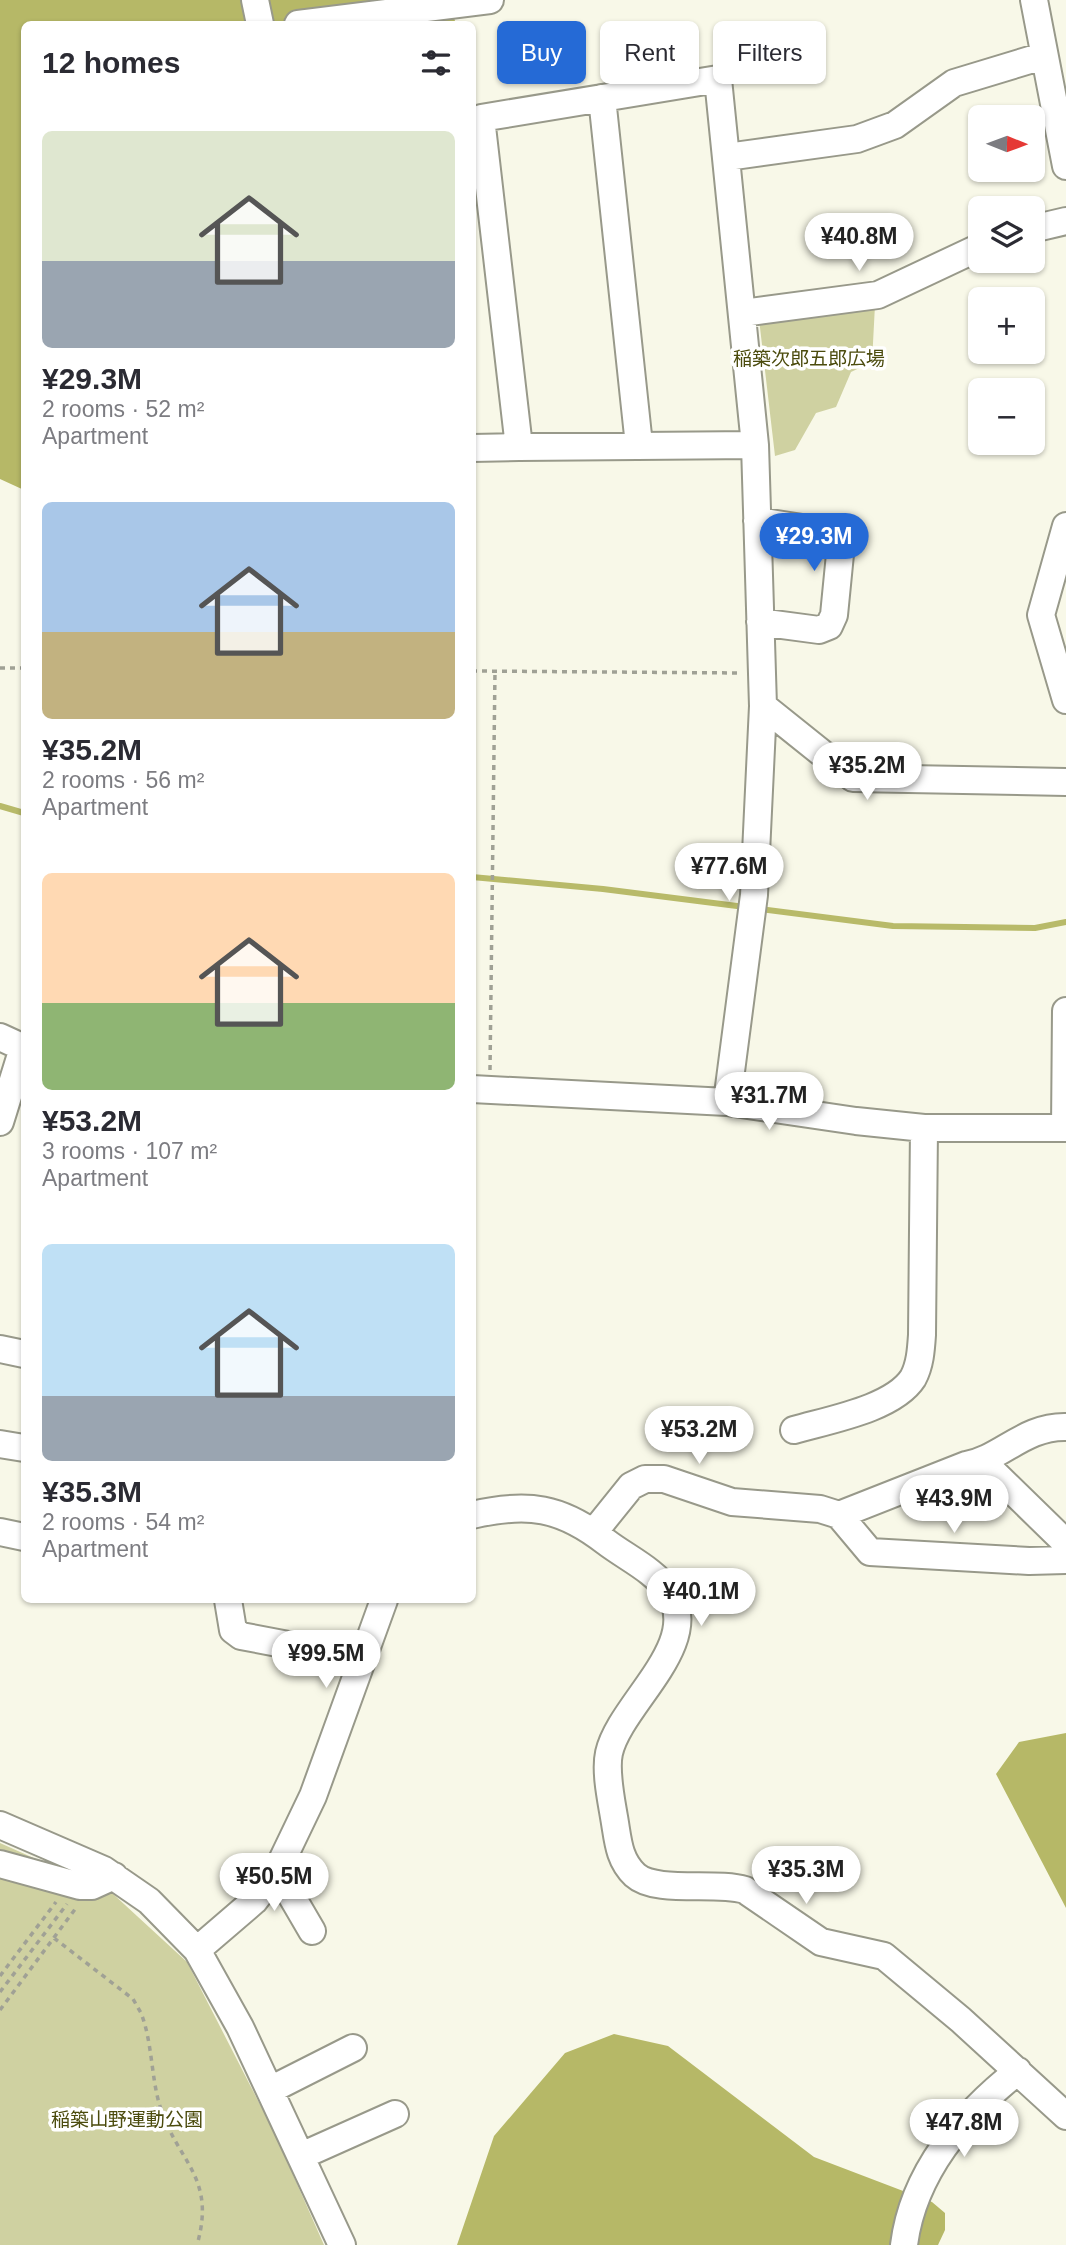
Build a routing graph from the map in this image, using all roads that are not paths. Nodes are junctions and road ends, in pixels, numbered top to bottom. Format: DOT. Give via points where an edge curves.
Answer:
graph roads {
  1 [pos="255,0"];
  2 [pos="1034,0"];
  3 [pos="474,1"];
  4 [pos="259,21"];
  5 [pos="321,21"];
  6 [pos="1043,56"];
  7 [pos="602,98"];
  8 [pos="477,133"];
  9 [pos="727,157"];
  10 [pos="1066,166"];
  11 [pos="1066,221"];
  12 [pos="1045,226"];
  13 [pos="968,253"];
  14 [pos="743,313"];
  15 [pos="639,444"];
  16 [pos="755,445"];
  17 [pos="519,447"];
  18 [pos="476,448"];
  19 [pos="757,522"];
  20 [pos="1066,526"];
  21 [pos="760,622"];
  22 [pos="1066,700"];
  23 [pos="763,706"];
  24 [pos="1066,782"];
  25 [pos="1066,1011"];
  26 [pos="16,1044"];
  27 [pos="481,1089"];
  28 [pos="727,1102"];
  29 [pos="0,1122"];
  30 [pos="923,1128"];
  31 [pos="1066,1128"];
  32 [pos="0,1349"];
  33 [pos="21,1353"];
  34 [pos="794,1430"];
  35 [pos="1062,1431"];
  36 [pos="0,1444"];
  37 [pos="21,1448"];
  38 [pos="983,1462"];
  39 [pos="476,1514"];
  40 [pos="839,1515"];
  41 [pos="0,1532"];
  42 [pos="594,1532"];
  43 [pos="21,1536"];
  44 [pos="1066,1543"];
  45 [pos="1066,1560"];
  46 [pos="228,1603"];
  47 [pos="383,1603"];
  48 [pos="362,1660"];
  49 [pos="0,1825"];
  50 [pos="0,1864"];
  51 [pos="277,1871"];
  52 [pos="89,1883"];
  53 [pos="312,1931"];
  54 [pos="197,1950"];
  55 [pos="353,2048"];
  56 [pos="1018,2071"];
  57 [pos="270,2090"];
  58 [pos="395,2114"];
  59 [pos="1066,2116"];
  60 [pos="301,2156"];
  61 [pos="342,2245"];
  62 [pos="904,2245"];
  1 -- 4 [label="street"];
  2 -- 6 [label="street"];
  3 -- 5 [label="street"];
  6 -- 9 [label="street" via="954,83 895,125 857,139"];
  6 -- 10 [label="street"];
  7 -- 8 [label="street" via="481,118"];
  7 -- 9 [label="street" via="718,79"];
  7 -- 15 [label="street"];
  8 -- 17 [label="street"];
  9 -- 14 [label="street"];
  11 -- 12 [label="street"];
  13 -- 14 [label="street" via="878,295"];
  14 -- 16 [label="street"];
  15 -- 16 [label="street"];
  15 -- 17 [label="street"];
  16 -- 19 [label="street"];
  17 -- 18 [label="street"];
  19 -- 21 [label="street"];
  19 -- 21 [label="street" via="834,533 841,544 830,626 819,629"];
  20 -- 22 [label="street" via="1041,615"];
  21 -- 23 [label="street"];
  23 -- 24 [label="street" via="853,778"];
  23 -- 28 [label="street" via="754,895"];
  25 -- 31 [label="street"];
  26 -- 29 [label="street"];
  27 -- 28 [label="street"];
  28 -- 30 [label="street"];
  30 -- 31 [label="street"];
  30 -- 34 [label="street" via="922,1335 912,1378 895,1398"];
  32 -- 33 [label="street"];
  35 -- 38 [label="street" via="1014,1440"];
  36 -- 37 [label="street"];
  38 -- 40 [label="street"];
  38 -- 44 [label="street"];
  39 -- 42 [label="street" via="518,1508 549,1510"];
  40 -- 42 [label="street" via="820,1509 732,1502 663,1479 645,1479 631,1486"];
  40 -- 45 [label="street" via="870,1552"];
  41 -- 43 [label="street"];
  42 -- 56 [label="street" via="655,1576 676,1610 674,1642 609,1753 621,1857 647,1881 745,1890 821,1942 884,1956"];
  46 -- 48 [label="street" via="233,1630 241,1636"];
  47 -- 48 [label="street"];
  48 -- 51 [label="street" via="313,1796"];
  49 -- 52 [label="street"];
  50 -- 52 [label="street"];
  51 -- 53 [label="street"];
  51 -- 54 [label="street" via="254,1900"];
  52 -- 54 [label="street" via="149,1901"];
  54 -- 57 [label="street"];
  55 -- 57 [label="street"];
  56 -- 59 [label="street"];
  56 -- 62 [label="street" via="957,2128 941,2151 906,2229"];
  57 -- 60 [label="street"];
  58 -- 60 [label="street"];
  60 -- 61 [label="street"];
}
